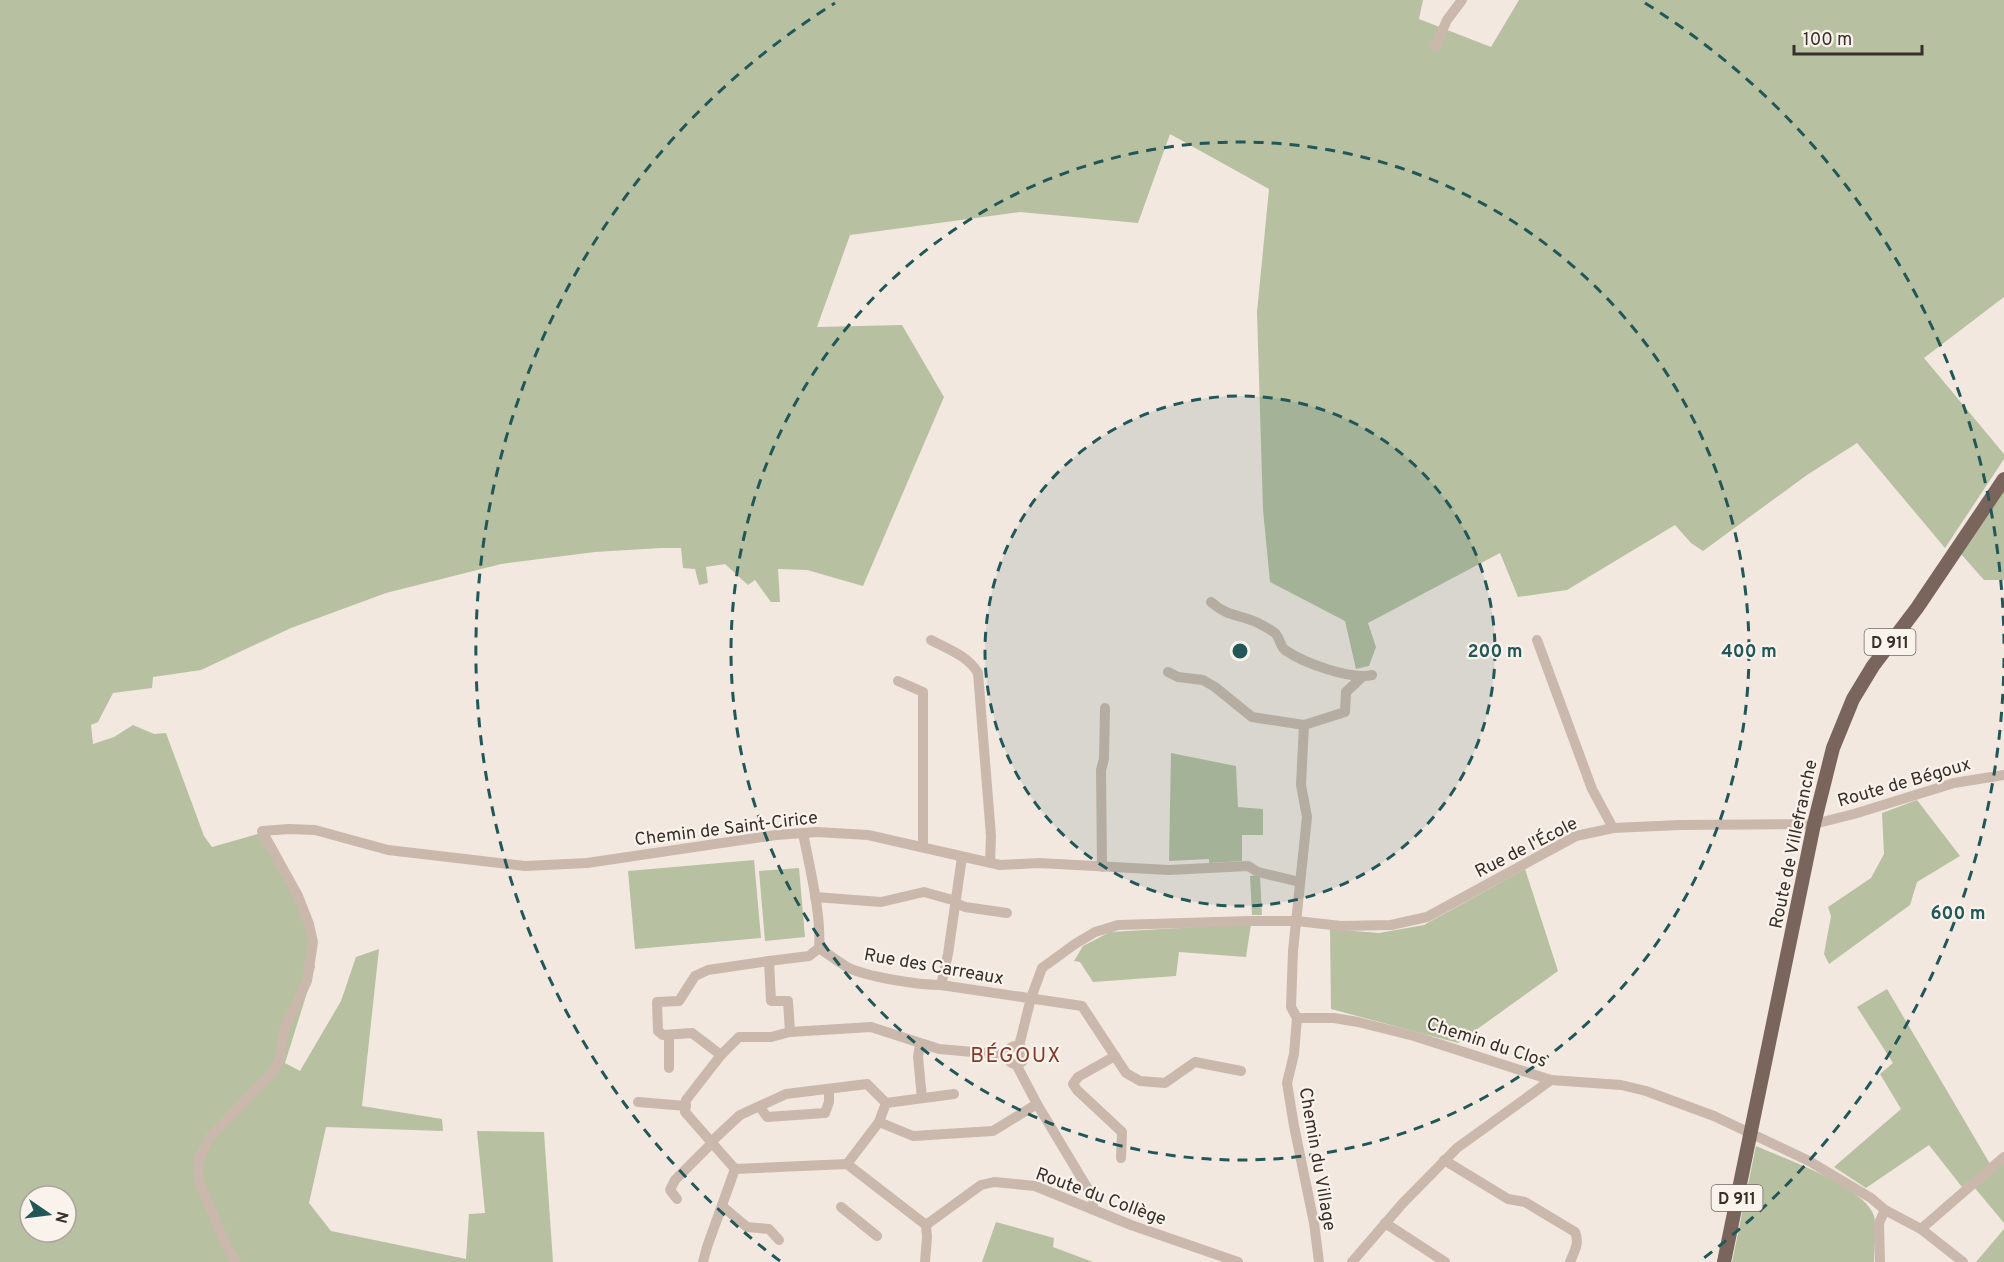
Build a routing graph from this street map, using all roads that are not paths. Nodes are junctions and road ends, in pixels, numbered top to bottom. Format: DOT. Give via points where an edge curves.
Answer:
graph roads {
  1 [pos="1462,0"];
  2 [pos="1436,47"];
  3 [pos="2004,479"];
  4 [pos="1211,602"];
  5 [pos="932,640"];
  6 [pos="1537,640"];
  7 [pos="1168,672"];
  8 [pos="898,681"];
  9 [pos="1105,708"];
  10 [pos="1304,725"];
  11 [pos="2004,775"];
  12 [pos="1814,824"];
  13 [pos="1613,828"];
  14 [pos="803,833"];
  15 [pos="923,847"];
  16 [pos="962,857"];
  17 [pos="990,862"];
  18 [pos="1102,867"];
  19 [pos="1300,882"];
  20 [pos="814,897"];
  21 [pos="956,902"];
  22 [pos="1007,913"];
  23 [pos="1297,921"];
  24 [pos="819,948"];
  25 [pos="769,961"];
  26 [pos="941,985"];
  27 [pos="1031,998"];
  28 [pos="1297,1018"];
  29 [pos="790,1032"];
  30 [pos="669,1035"];
  31 [pos="920,1044"];
  32 [pos="1019,1046"];
  33 [pos="1007,1054"];
  34 [pos="721,1055"];
  35 [pos="1115,1056"];
  36 [pos="1016,1064"];
  37 [pos="669,1068"];
  38 [pos="1241,1071"];
  39 [pos="1551,1080"];
  40 [pos="829,1090"];
  41 [pos="954,1094"];
  42 [pos="922,1098"];
  43 [pos="638,1102"];
  44 [pos="886,1104"];
  45 [pos="1037,1104"];
  46 [pos="686,1106"];
  47 [pos="760,1107"];
  48 [pos="1755,1113"];
  49 [pos="879,1122"];
  50 [pos="1733,1126"];
  51 [pos="1750,1134"];
  52 [pos="712,1143"];
  53 [pos="2004,1157"];
  54 [pos="1121,1158"];
  55 [pos="1444,1160"];
  56 [pos="847,1164"];
  57 [pos="735,1169"];
  58 [pos="678,1199"];
  59 [pos="722,1206"];
  60 [pos="841,1208"];
  61 [pos="1092,1209"];
  62 [pos="1885,1210"];
  63 [pos="1385,1223"];
  64 [pos="926,1225"];
  65 [pos="1921,1229"];
  66 [pos="878,1236"];
  67 [pos="779,1240"];
  68 [pos="236,1262"];
  69 [pos="704,1262"];
  70 [pos="925,1262"];
  71 [pos="1238,1262"];
  72 [pos="1318,1262"];
  73 [pos="1352,1262"];
  74 [pos="1445,1262"];
  75 [pos="1570,1262"];
  76 [pos="1724,1262"];
  77 [pos="1880,1262"];
  78 [pos="1963,1262"];
  1 -- 2 [label="street"];
  3 -- 12 [label="main road, Route de Villefranche / D 911" via="1854,699 1833,748"];
  4 -- 10 [label="street" via="1223,612 1276,633 1284,649 1321,667 1367,676 1346,693 1346,712"];
  5 -- 17 [label="street" via="961,656 978,673"];
  6 -- 13 [label="street" via="1592,789"];
  7 -- 10 [label="street" via="1203,680 1252,717"];
  8 -- 15 [label="street" via="923,692"];
  9 -- 18 [label="street"];
  10 -- 19 [label="street, Chemin du Village" via="1301,785 1307,816"];
  11 -- 12 [label="street, Route de Bégoux" via="1954,783"];
  12 -- 13 [label="street, Rue de l'École"];
  12 -- 48 [label="main road, Route de Villefranche / D 911"];
  13 -- 23 [label="street, Rue de l'École" via="1576,836 1427,917 1391,926"];
  14 -- 15 [label="street, Chemin de Saint-Cirice" via="843,832"];
  14 -- 20 [label="street"];
  14 -- 68 [label="street, Chemin de Saint-Cirice" via="587,863 525,866 388,850 315,830 262,831 298,896 313,942 307,981 284,1030 280,1059 271,1074 209,1138 200,1158 200,1184"];
  15 -- 16 [label="street, Chemin de Saint-Cirice"];
  16 -- 17 [label="street, Chemin de Saint-Cirice"];
  16 -- 21 [label="street"];
  17 -- 18 [label="street, Chemin de Saint-Cirice"];
  18 -- 19 [label="street, Chemin de Saint-Cirice" via="1169,870 1248,866"];
  19 -- 23 [label="street, Chemin du Village"];
  20 -- 21 [label="street" via="881,902 924,892"];
  20 -- 24 [label="street"];
  21 -- 22 [label="street"];
  21 -- 26 [label="street"];
  23 -- 27 [label="street, Rue de l'École" via="1118,925 1095,932 1042,968"];
  23 -- 28 [label="street, Chemin du Village" via="1292,1007"];
  24 -- 25 [label="street" via="809,956"];
  24 -- 26 [label="street, Rue des Carreaux" via="848,968 864,973 921,985"];
  25 -- 29 [label="street" via="771,1001 788,1000"];
  25 -- 30 [label="street" via="708,969 695,976 680,1000 657,1002 658,1031"];
  26 -- 27 [label="street, Rue des Carreaux"];
  27 -- 32 [label="street, Rue de l'École"];
  27 -- 35 [label="street, Rue des Carreaux" via="1082,1006"];
  28 -- 39 [label="street, Chemin du Clos" via="1358,1022"];
  28 -- 72 [label="street, Chemin du Village" via="1287,1083"];
  29 -- 31 [label="street" via="872,1027"];
  29 -- 34 [label="street" via="771,1037 739,1037"];
  30 -- 34 [label="street" via="692,1033"];
  30 -- 37 [label="street"];
  31 -- 33 [label="street"];
  31 -- 42 [label="street"];
  32 -- 33 [label="street"];
  32 -- 36 [label="street" via="1026,1057"];
  33 -- 36 [label="street"];
  34 -- 46 [label="street" via="686,1100"];
  35 -- 38 [label="street, Rue des Carreaux" via="1126,1073 1155,1083 1165,1083 1195,1062"];
  35 -- 54 [label="street" via="1078,1077 1073,1084 1122,1132"];
  36 -- 45 [label="street"];
  39 -- 50 [label="street, Chemin du Clos" via="1621,1085 1646,1091"];
  39 -- 55 [label="street"];
  40 -- 44 [label="street" via="867,1084"];
  40 -- 47 [label="street" via="786,1094"];
  40 -- 47 [label="street" via="825,1113 767,1117"];
  41 -- 42 [label="street"];
  42 -- 44 [label="street"];
  43 -- 46 [label="street"];
  44 -- 49 [label="street"];
  45 -- 49 [label="street" via="993,1131 913,1136"];
  45 -- 61 [label="street" via="1094,1199"];
  46 -- 52 [label="street" via="685,1112"];
  47 -- 52 [label="street" via="740,1115"];
  48 -- 50 [label="street"];
  48 -- 51 [label="main road, Route de Villefranche / D 911"];
  49 -- 56 [label="street"];
  50 -- 51 [label="street, Chemin du Clos"];
  51 -- 62 [label="street, Chemin du Clos" via="1809,1161"];
  51 -- 76 [label="main road, Route de Villefranche / D 911"];
  52 -- 57 [label="street"];
  52 -- 58 [label="street" via="675,1180 670,1190"];
  53 -- 65 [label="street"];
  55 -- 63 [label="street"];
  55 -- 75 [label="street" via="1508,1199 1525,1202 1575,1232 1577,1244"];
  56 -- 57 [label="street"];
  56 -- 64 [label="street"];
  57 -- 59 [label="street"];
  59 -- 67 [label="street" via="747,1227 769,1229"];
  59 -- 69 [label="street"];
  60 -- 66 [label="street"];
  61 -- 64 [label="street, Route du Collège" via="1035,1186 994,1182 981,1185"];
  61 -- 71 [label="street, Route du Collège"];
  62 -- 65 [label="street, Chemin du Clos"];
  62 -- 77 [label="street" via="1879,1223"];
  63 -- 73 [label="street"];
  63 -- 74 [label="street"];
  64 -- 70 [label="street"];
  65 -- 78 [label="street, Chemin du Clos"];
}
